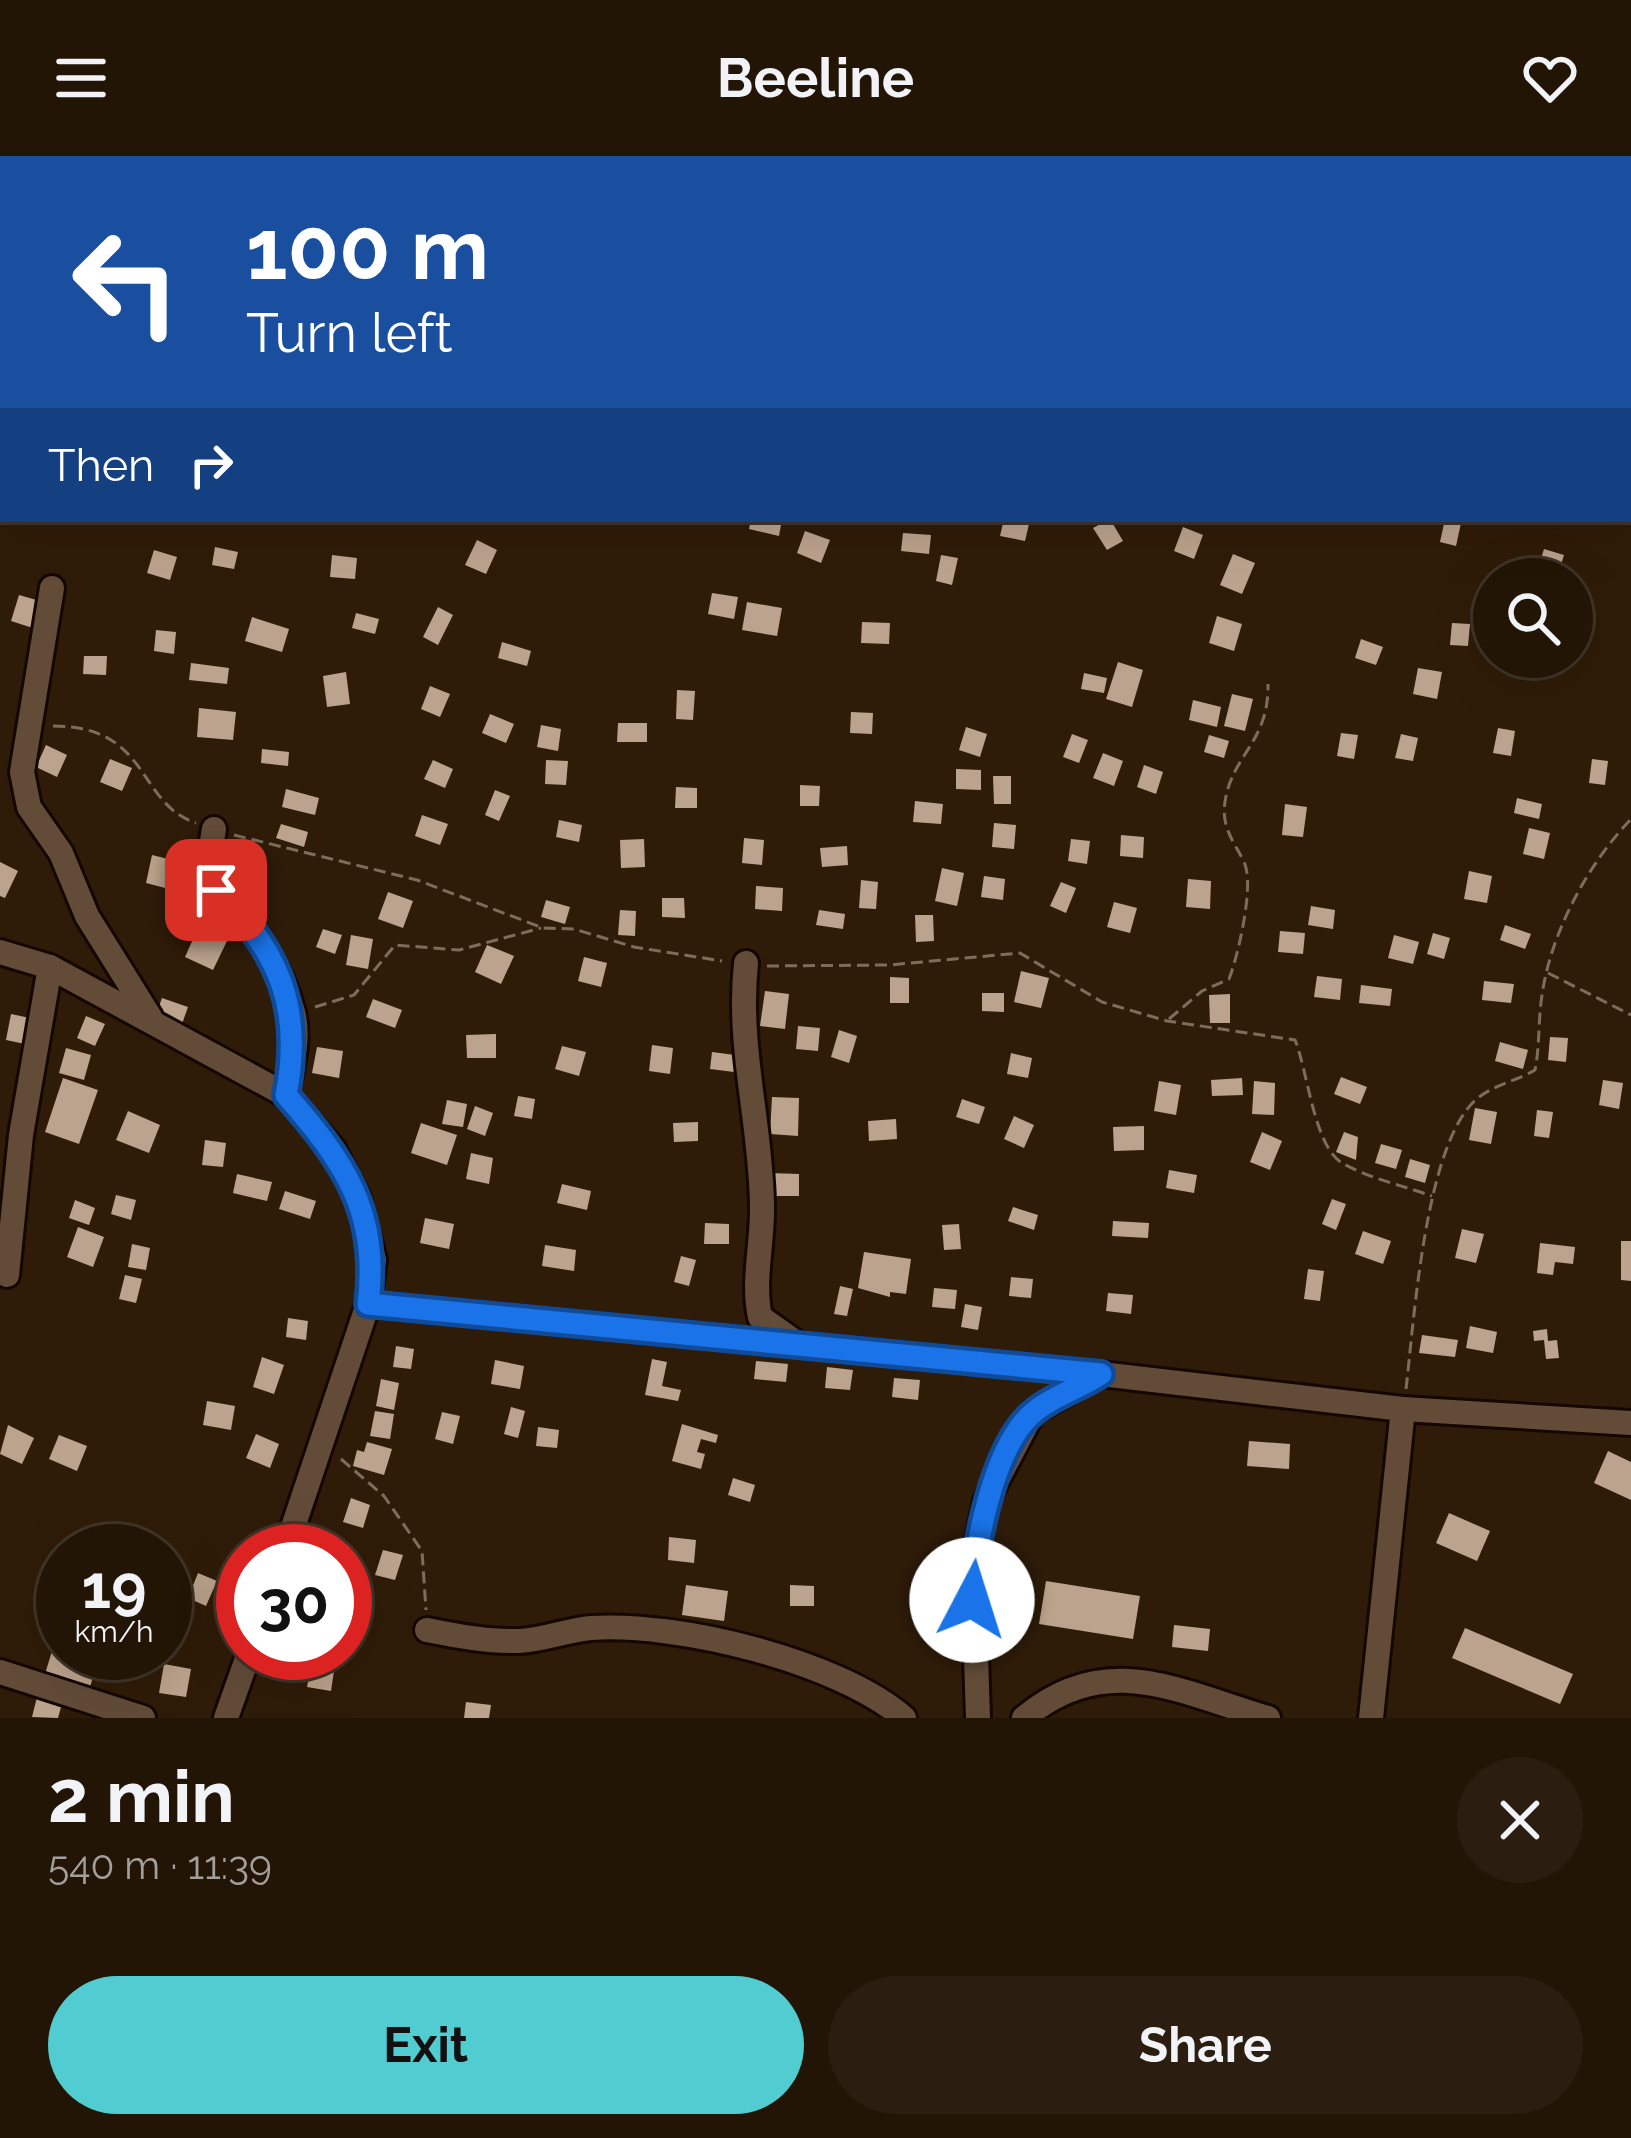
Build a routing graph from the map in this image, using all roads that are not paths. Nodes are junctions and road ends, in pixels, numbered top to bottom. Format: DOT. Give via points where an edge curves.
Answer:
graph roads {
  1 [pos="52,588"];
  2 [pos="214,829"];
  3 [pos="0,952"];
  4 [pos="746,964"];
  5 [pos="50,968"];
  6 [pos="152,1020"];
  7 [pos="286,1095"];
  8 [pos="8,1275"];
  9 [pos="368,1304"];
  10 [pos="798,1345"];
  11 [pos="1101,1374"];
  12 [pos="1403,1409"];
  13 [pos="1631,1423"];
  14 [pos="294,1524"];
  15 [pos="428,1630"];
  16 [pos="0,1672"];
  17 [pos="239,1680"];
  18 [pos="143,1718"];
  19 [pos="226,1718"];
  20 [pos="904,1718"];
  21 [pos="978,1718"];
  22 [pos="1024,1718"];
  23 [pos="1268,1718"];
  24 [pos="1371,1718"];
  1 -- 6 [label="street" via="22,772 29,807"];
  2 -- 7 [label="street" via="205,883 255,936 294,1014"];
  3 -- 5 [label="street"];
  4 -- 10 [label="street" via="740,1017 763,1206 755,1297 760,1317"];
  5 -- 6 [label="street"];
  5 -- 8 [label="street" via="21,1135"];
  6 -- 7 [label="street"];
  7 -- 9 [label="street" via="333,1148 358,1198 374,1260"];
  9 -- 10 [label="street"];
  9 -- 14 [label="street"];
  10 -- 11 [label="street"];
  11 -- 12 [label="street"];
  11 -- 21 [label="street" via="1034,1412 986,1501 973,1562"];
  12 -- 13 [label="street"];
  12 -- 24 [label="street"];
  15 -- 20 [label="street" via="520,1641 592,1628 666,1634 815,1666 868,1689"];
  16 -- 18 [label="street"];
  17 -- 19 [label="street"];
  22 -- 23 [label="street" via="1066,1689 1131,1679"];
}
